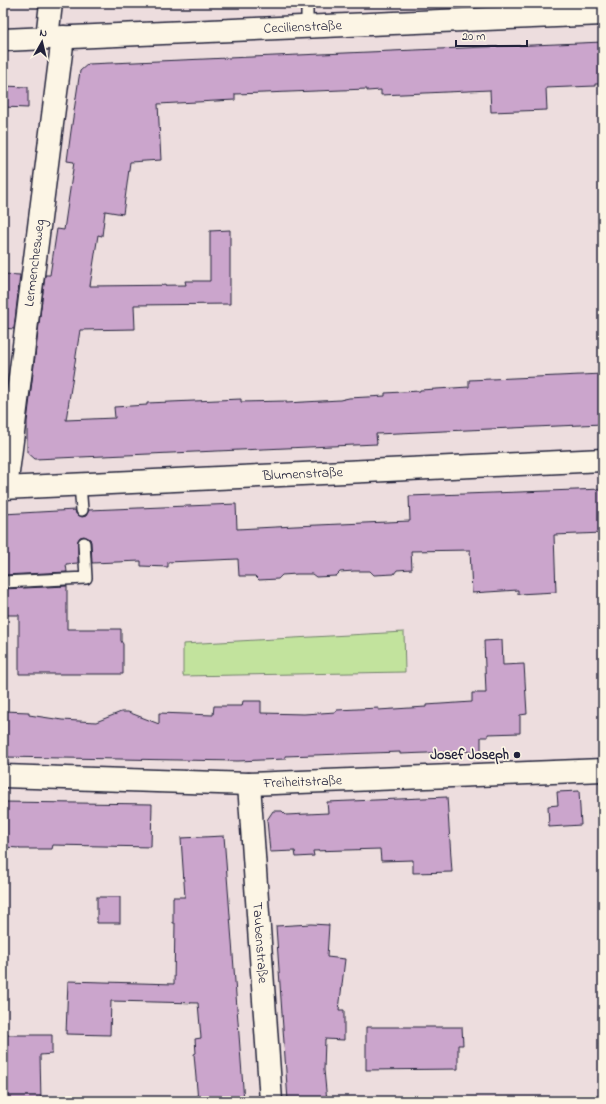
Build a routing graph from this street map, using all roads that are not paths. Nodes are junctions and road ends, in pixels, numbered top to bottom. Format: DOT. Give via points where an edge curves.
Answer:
graph roads {
  1 [pos="51,3"];
  2 [pos="306,3"];
  3 [pos="603,14"];
  4 [pos="308,27"];
  5 [pos="55,38"];
  6 [pos="3,40"];
  7 [pos="603,460"];
  8 [pos="80,484"];
  9 [pos="4,488"];
  10 [pos="82,510"];
  11 [pos="84,543"];
  12 [pos="3,582"];
  13 [pos="603,770"];
  14 [pos="3,776"];
  15 [pos="248,784"];
  16 [pos="271,1101"];
  1 -- 5 [label="street, Lermenchesweg"];
  2 -- 4 [label="lane"];
  3 -- 4 [label="street, Cecilienstraße"];
  4 -- 5 [label="street, Cecilienstraße"];
  5 -- 6 [label="street, Cecilienstraße"];
  5 -- 9 [label="street, Lermenchesweg"];
  7 -- 8 [label="street, Blumenstraße"];
  8 -- 9 [label="street, Blumenstraße"];
  8 -- 10 [label="lane"];
  11 -- 12 [label="lane" via="86,578"];
  13 -- 15 [label="street, Freiheitstraße"];
  14 -- 15 [label="street, Freiheitstraße"];
  15 -- 16 [label="street, Taubenstraße"];
}
